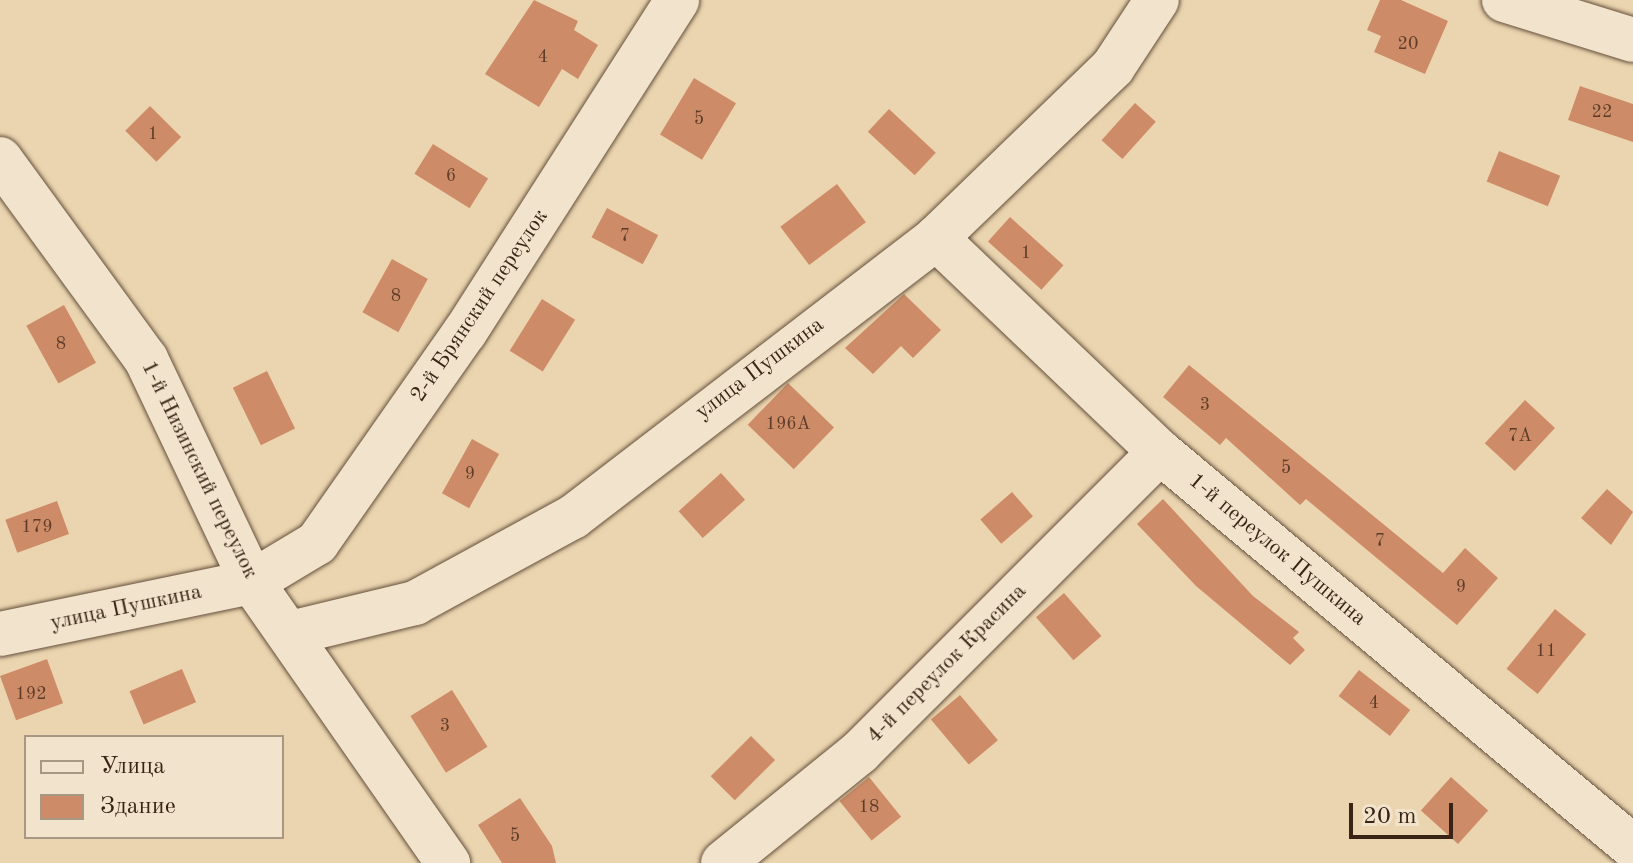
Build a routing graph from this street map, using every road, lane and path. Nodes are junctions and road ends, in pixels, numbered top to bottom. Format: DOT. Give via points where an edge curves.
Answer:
graph roads {
  1 [pos="677,0"];
  2 [pos="1157,0"];
  3 [pos="1504,0"];
  4 [pos="1633,40"];
  5 [pos="0,159"];
  6 [pos="936,238"];
  7 [pos="1160,452"];
  8 [pos="252,582"];
  9 [pos="291,633"];
  10 [pos="0,634"];
  11 [pos="1633,847"];
  12 [pos="448,863"];
  13 [pos="723,863"];
  1 -- 8 [label="street, 2-й Брянский переулок" via="465,332 317,543"];
  2 -- 6 [label="street, улица Пушкина" via="1113,67"];
  3 -- 4 [label="street"];
  5 -- 8 [label="street, 1-й Низинский переулок" via="146,359"];
  6 -- 7 [label="street, 1-й переулок Пушкина"];
  6 -- 9 [label="street, улица Пушкина" via="573,517 415,603"];
  7 -- 11 [label="street, 1-й переулок Пушкина"];
  7 -- 13 [label="street, 4-й переулок Красина" via="860,752"];
  8 -- 9 [label="street, 1-й Низинский переулок"];
  8 -- 10 [label="street, улица Пушкина"];
  9 -- 12 [label="street, 1-й Низинский переулок"];
}
